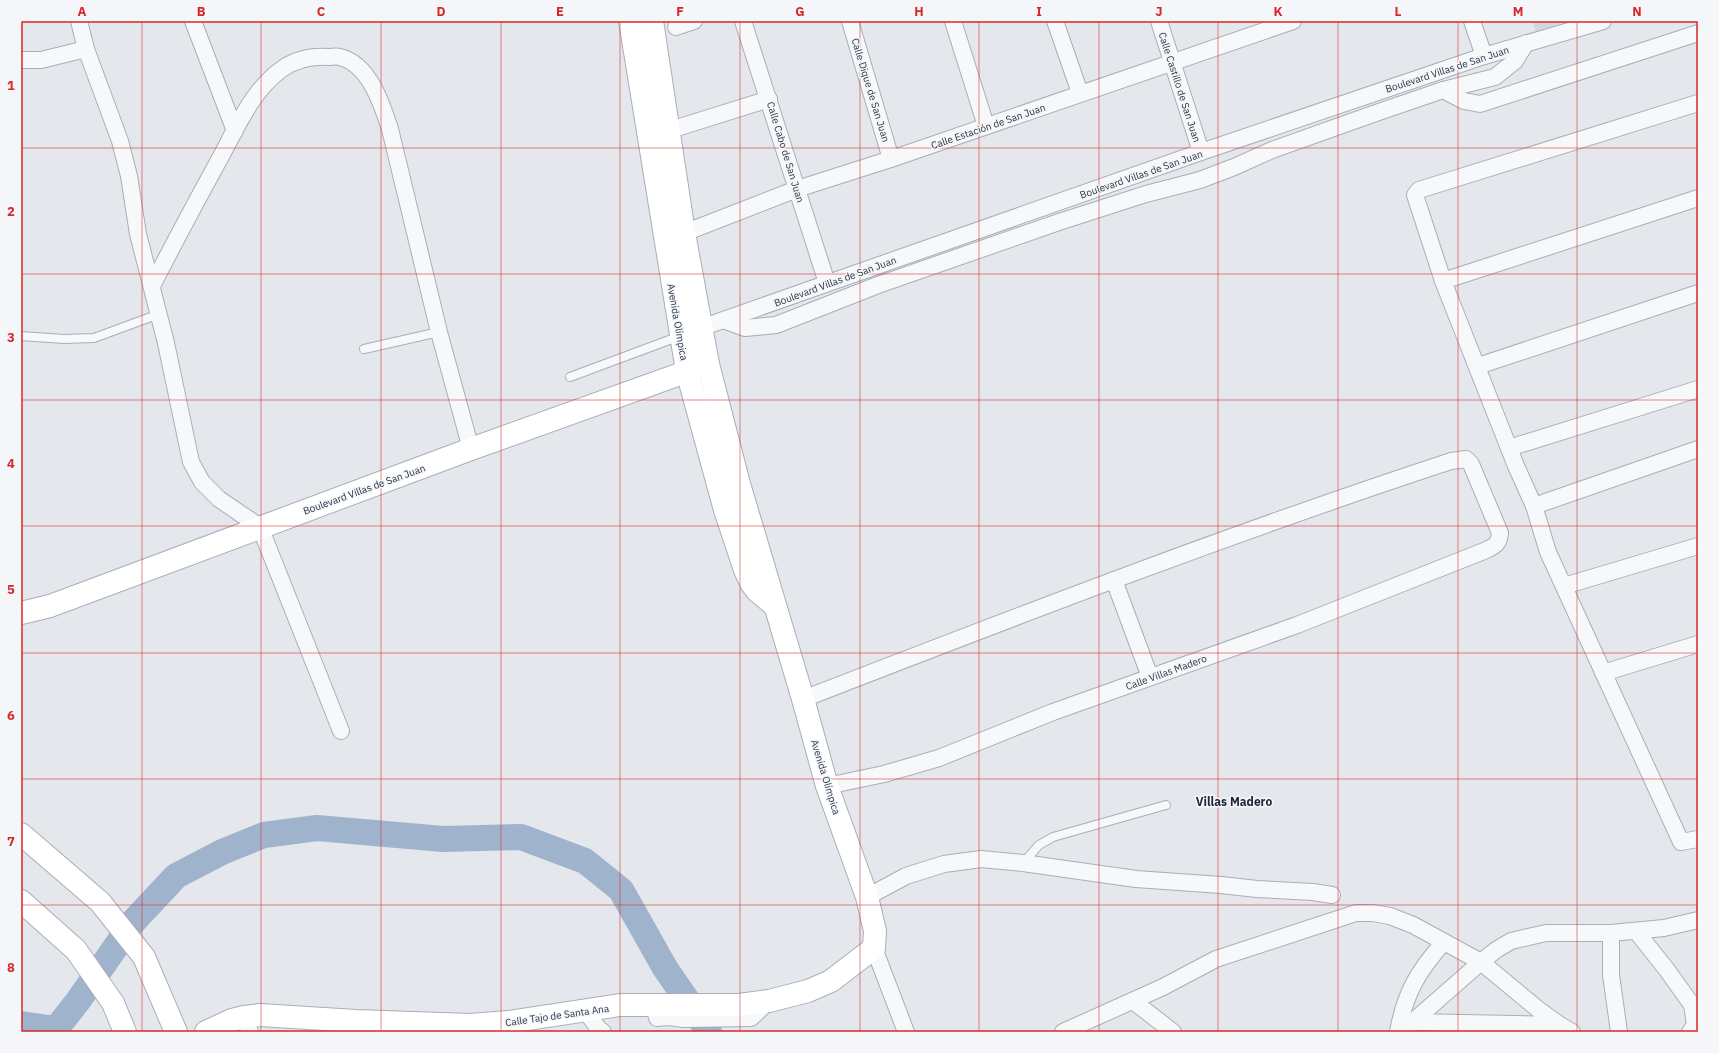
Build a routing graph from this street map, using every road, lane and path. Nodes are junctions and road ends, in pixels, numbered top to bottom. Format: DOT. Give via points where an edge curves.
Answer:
graph roads {
  1 [pos="79,21"];
  2 [pos="193,21"];
  3 [pos="630,21"];
  4 [pos="652,21"];
  5 [pos="694,21"];
  6 [pos="744,21"];
  7 [pos="850,21"];
  8 [pos="953,21"];
  9 [pos="1054,21"];
  10 [pos="1159,21"];
  11 [pos="1293,21"];
  12 [pos="1472,21"];
  13 [pos="1603,21"];
  14 [pos="1265,25"];
  15 [pos="676,27"];
  16 [pos="1698,33"];
  17 [pos="1526,44"];
  18 [pos="86,49"];
  19 [pos="1484,56"];
  20 [pos="21,60"];
  21 [pos="1172,62"];
  22 [pos="1443,90"];
  23 [pos="1080,93"];
  24 [pos="769,99"];
  25 [pos="1698,103"];
  26 [pos="986,126"];
  27 [pos="235,131"];
  28 [pos="667,131"];
  29 [pos="1201,152"];
  30 [pos="891,159"];
  31 [pos="797,189"];
  32 [pos="1698,198"];
  33 [pos="684,233"];
  34 [pos="1443,281"];
  35 [pos="827,283"];
  36 [pos="152,286"];
  37 [pos="1698,293"];
  38 [pos="159,314"];
  39 [pos="726,320"];
  40 [pos="438,332"];
  41 [pos="691,332"];
  42 [pos="21,336"];
  43 [pos="364,350"];
  44 [pos="708,364"];
  45 [pos="1478,366"];
  46 [pos="687,371"];
  47 [pos="570,377"];
  48 [pos="1698,389"];
  49 [pos="1509,448"];
  50 [pos="471,449"];
  51 [pos="1698,449"];
  52 [pos="1534,506"];
  53 [pos="260,527"];
  54 [pos="1698,546"];
  55 [pos="1114,580"];
  56 [pos="1564,586"];
  57 [pos="775,606"];
  58 [pos="21,614"];
  59 [pos="1698,644"];
  60 [pos="1603,673"];
  61 [pos="1150,677"];
  62 [pos="803,698"];
  63 [pos="341,731"];
  64 [pos="827,786"];
  65 [pos="1166,805"];
  66 [pos="21,834"];
  67 [pos="1698,839"];
  68 [pos="1023,863"];
  69 [pos="1332,895"];
  70 [pos="867,897"];
  71 [pos="21,901"];
  72 [pos="1698,920"];
  73 [pos="1636,931"];
  74 [pos="1611,933"];
  75 [pos="1444,942"];
  76 [pos="874,948"];
  77 [pos="1481,962"];
  78 [pos="1133,1001"];
  79 [pos="585,1010"];
  80 [pos="247,1024"];
  81 [pos="1407,1027"];
  82 [pos="1566,1029"];
  83 [pos="175,1031"];
  84 [pos="125,1032"];
  85 [pos="206,1032"];
  86 [pos="603,1032"];
  87 [pos="906,1032"];
  88 [pos="1063,1032"];
  89 [pos="1173,1032"];
  90 [pos="1398,1032"];
  91 [pos="1620,1032"];
  92 [pos="1690,1032"];
  1 -- 18 [label="street"];
  2 -- 27 [label="street"];
  3 -- 41 [label="street, Avenida Olímpica" via="673,294"];
  4 -- 28 [label="street, Avenida Olímpica"];
  5 -- 15 [label="street"];
  6 -- 24 [label="street, Calle Cabo de San Juan"];
  7 -- 30 [label="street, Calle Dique de San Juan"];
  8 -- 26 [label="street"];
  9 -- 23 [label="street"];
  10 -- 21 [label="street, Calle Castillo de San Juan"];
  11 -- 14 [label="street, Calle Estación de San Juan"];
  12 -- 19 [label="street"];
  13 -- 17 [label="street, Boulevard Villas de San Juan"];
  14 -- 21 [label="street, Calle Estación de San Juan"];
  16 -- 22 [label="street" via="1480,104 1464,101"];
  17 -- 19 [label="street, Boulevard Villas de San Juan"];
  17 -- 22 [label="street" via="1515,61 1495,77"];
  18 -- 20 [label="street" via="40,60"];
  18 -- 36 [label="street" via="120,142 129,176 138,234"];
  19 -- 29 [label="street, Boulevard Villas de San Juan"];
  21 -- 23 [label="street, Calle Estación de San Juan"];
  21 -- 29 [label="street, Calle Castillo de San Juan"];
  22 -- 39 [label="street" via="1272,150 1200,180 1139,196 878,285 776,325 745,328"];
  23 -- 26 [label="street, Calle Estación de San Juan"];
  24 -- 28 [label="street"];
  24 -- 31 [label="street, Calle Cabo de San Juan"];
  25 -- 34 [label="street" via="1419,190 1415,200"];
  26 -- 30 [label="street, Calle Estación de San Juan"];
  27 -- 36 [label="street"];
  27 -- 40 [label="street" via="253,100 267,83 282,69 300,59 340,57 360,70 372,84 390,129"];
  28 -- 33 [label="street, Avenida Olímpica"];
  29 -- 35 [label="street, Boulevard Villas de San Juan"];
  30 -- 31 [label="street, Calle Estación de San Juan"];
  31 -- 33 [label="street, Calle Estación de San Juan"];
  31 -- 35 [label="street, Calle Cabo de San Juan"];
  32 -- 34 [label="street"];
  33 -- 41 [label="street, Avenida Olímpica"];
  34 -- 45 [label="street"];
  35 -- 39 [label="street, Boulevard Villas de San Juan"];
  36 -- 38 [label="street"];
  37 -- 45 [label="street"];
  38 -- 42 [label="lane" via="94,338"];
  38 -- 53 [label="street" via="191,462 202,482 219,499"];
  39 -- 41 [label="street, Boulevard Villas de San Juan"];
  40 -- 43 [label="lane"];
  40 -- 50 [label="street"];
  41 -- 44 [label="street, Avenida Olímpica"];
  41 -- 46 [label="street, Avenida Olímpica"];
  41 -- 47 [label="lane"];
  44 -- 46 [label="street, Boulevard Villas de San Juan"];
  44 -- 57 [label="street, Avenida Olímpica" via="739,484"];
  45 -- 49 [label="street"];
  46 -- 50 [label="street, Boulevard Villas de San Juan"];
  46 -- 57 [label="street, Avenida Olímpica" via="729,523 745,570 757,591"];
  48 -- 49 [label="street"];
  49 -- 52 [label="street"];
  50 -- 53 [label="street, Boulevard Villas de San Juan"];
  51 -- 52 [label="street"];
  52 -- 56 [label="street" via="1548,552"];
  53 -- 58 [label="street, Boulevard Villas de San Juan" via="50,606"];
  53 -- 63 [label="street"];
  54 -- 56 [label="street"];
  55 -- 61 [label="street"];
  55 -- 61 [label="street, Calle Villas Madero" via="1347,495 1459,459 1466,459 1471,464 1500,533 1499,540 1494,546 1484,551 1297,625"];
  55 -- 62 [label="street"];
  56 -- 60 [label="street"];
  57 -- 62 [label="street, Avenida Olímpica"];
  59 -- 60 [label="street"];
  60 -- 67 [label="street" via="1681,842"];
  61 -- 64 [label="street, Calle Villas Madero" via="1053,712 939,758 884,774"];
  62 -- 64 [label="street, Avenida Olímpica"];
  64 -- 70 [label="street, Avenida Olímpica"];
  65 -- 68 [label="lane" via="1053,837 1039,845"];
  66 -- 83 [label="street" via="100,902 144,957"];
  68 -- 69 [label="street" via="1136,879"];
  68 -- 70 [label="street" via="981,859 944,864 906,876"];
  70 -- 76 [label="street, Avenida Olímpica" via="875,931"];
  71 -- 84 [label="street" via="76,950 113,1003"];
  72 -- 73 [label="street"];
  73 -- 74 [label="street"];
  73 -- 92 [label="street" via="1692,1005 1694,1026"];
  74 -- 77 [label="street" via="1546,933 1511,941"];
  74 -- 91 [label="street" via="1611,975"];
  75 -- 77 [label="street"];
  75 -- 78 [label="street" via="1390,916 1356,913 1216,959"];
  75 -- 90 [label="street" via="1430,957 1411,986 1402,1010"];
  76 -- 79 [label="street, Calle Tajo de Santa Ana" via="831,981 763,1006 732,1005 656,1012 620,1006"];
  76 -- 87 [label="street"];
  77 -- 81 [label="street"];
  77 -- 82 [label="street"];
  78 -- 88 [label="street"];
  78 -- 89 [label="street"];
  79 -- 80 [label="street, Calle Tajo de Santa Ana" via="509,1022 470,1025 260,1015"];
  79 -- 86 [label="street"];
  80 -- 85 [label="street, Calle Tajo de Santa Ana" via="232,1020"];
  81 -- 82 [label="street"];
}
